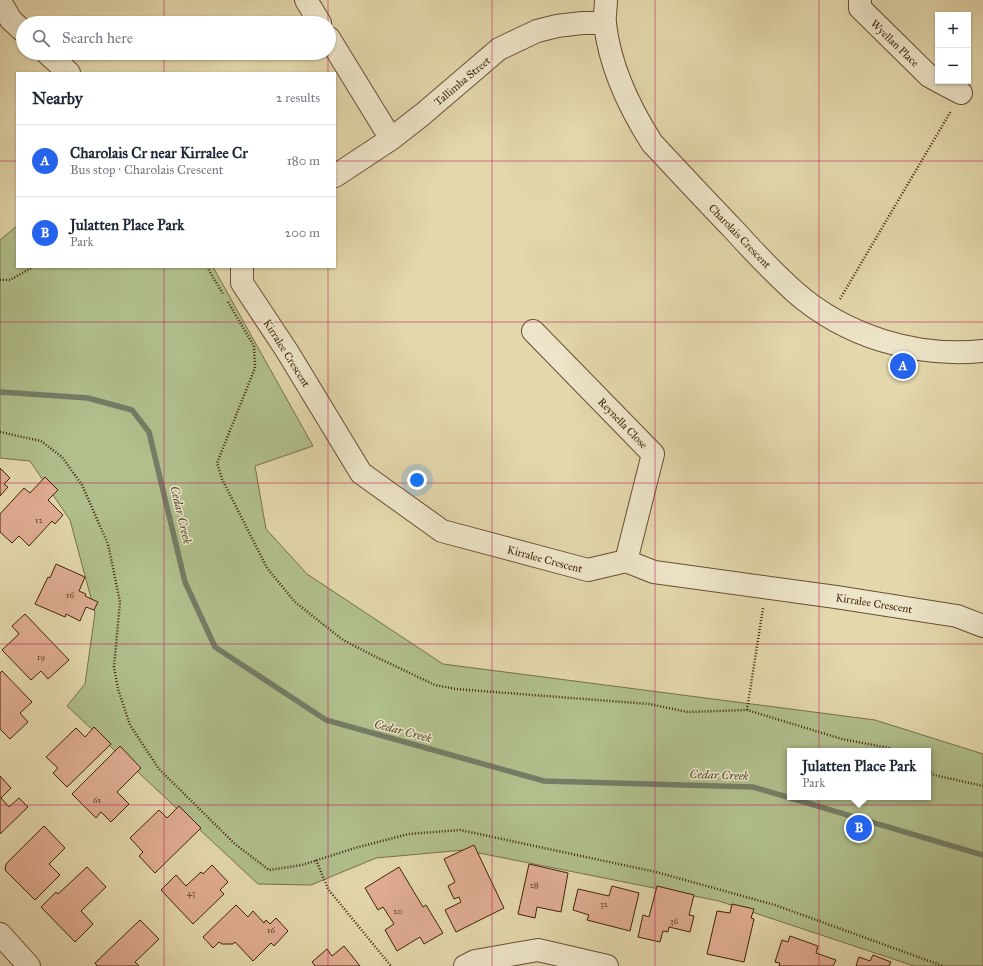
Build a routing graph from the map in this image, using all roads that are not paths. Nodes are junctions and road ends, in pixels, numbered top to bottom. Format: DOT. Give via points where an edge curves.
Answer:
graph roads {
  1 [pos="306,0"];
  2 [pos="606,0"];
  3 [pos="860,0"];
  4 [pos="0,1"];
  5 [pos="316,16"];
  6 [pos="605,23"];
  7 [pos="16,25"];
  8 [pos="336,49"];
  9 [pos="55,60"];
  10 [pos="68,72"];
  11 [pos="935,79"];
  12 [pos="944,84"];
  13 [pos="961,93"];
  14 [pos="391,139"];
  15 [pos="336,175"];
  16 [pos="242,268"];
  17 [pos="533,331"];
  18 [pos="983,351"];
  19 [pos="626,561"];
  20 [pos="983,626"];
  21 [pos="0,934"];
  22 [pos="29,966"];
  23 [pos="465,966"];
  24 [pos="607,966"];
  1 -- 5 [label="street"];
  2 -- 6 [label="street, Charolais Crescent"];
  3 -- 11 [label="street, Wyellan Place" via="860,8"];
  4 -- 7 [label="street"];
  6 -- 14 [label="street, Tallimba Street" via="557,26 537,31 499,49"];
  6 -- 18 [label="street, Charolais Crescent" via="609,46 626,97 652,143 794,291 839,322 876,339 923,350 956,353"];
  8 -- 14 [label="street"];
  9 -- 10 [label="street"];
  12 -- 13 [label="street, Wyellan Place"];
  14 -- 15 [label="street, Tallimba Street"];
  16 -- 19 [label="street, Kirralee Crescent" via="242,283 287,351 361,474 442,531 588,570"];
  17 -- 19 [label="street, Reynella Close" via="653,454"];
  19 -- 20 [label="street, Kirralee Crescent" via="654,572 957,616"];
  21 -- 22 [label="street"];
  23 -- 24 [label="street" via="475,961 538,950"];
}
